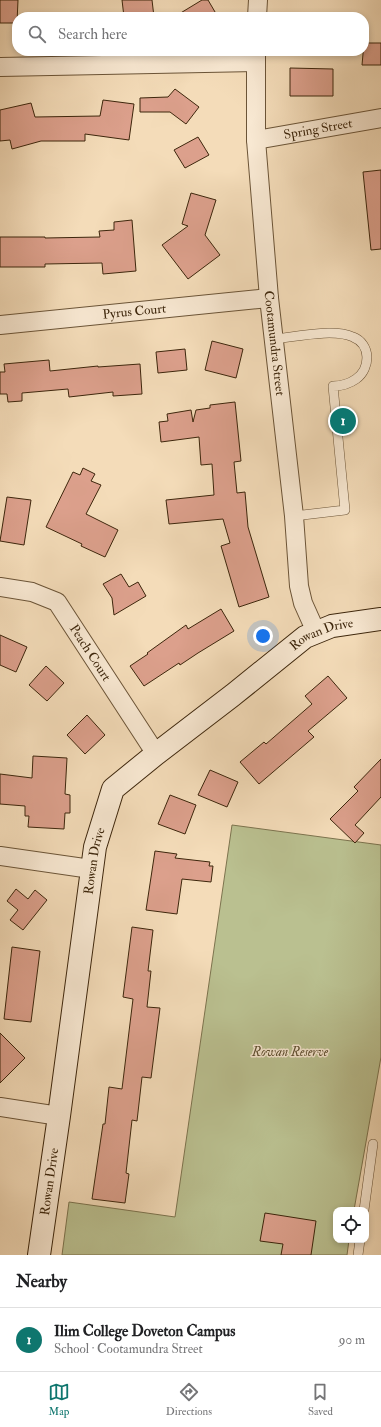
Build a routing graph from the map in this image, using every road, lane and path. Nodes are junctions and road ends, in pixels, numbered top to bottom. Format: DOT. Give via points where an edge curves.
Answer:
graph roads {
  1 [pos="258,0"];
  2 [pos="257,12"];
  3 [pos="256,57"];
  4 [pos="0,67"];
  5 [pos="381,118"];
  6 [pos="256,140"];
  7 [pos="269,298"];
  8 [pos="0,325"];
  9 [pos="274,339"];
  10 [pos="294,516"];
  11 [pos="0,587"];
  12 [pos="381,619"];
  13 [pos="316,632"];
  14 [pos="156,754"];
  15 [pos="0,856"];
  16 [pos="92,869"];
  17 [pos="0,1107"];
  18 [pos="59,1116"];
  19 [pos="373,1144"];
  20 [pos="364,1207"];
  21 [pos="360,1243"];
  22 [pos="39,1255"];
  23 [pos="358,1255"];
  1 -- 2 [label="street"];
  3 -- 4 [label="street"];
  3 -- 6 [label="street, Cootamundra Street"];
  5 -- 6 [label="street, Spring Street"];
  6 -- 7 [label="street, Cootamundra Street"];
  7 -- 8 [label="street, Pyrus Court"];
  7 -- 9 [label="street, Cootamundra Street"];
  9 -- 10 [label="street, Cootamundra Street"];
  9 -- 10 [label="lane" via="341,333 354,337 364,346 368,359 364,371 356,379 341,386 333,386 345,510"];
  10 -- 13 [label="street, Cootamundra Street" via="299,586 303,603"];
  11 -- 14 [label="street, Peach Court" via="32,592 57,602"];
  12 -- 13 [label="street, Rowan Drive" via="332,626"];
  13 -- 14 [label="street, Rowan Drive" via="306,637"];
  14 -- 16 [label="street, Rowan Drive" via="113,789 94,847"];
  15 -- 16 [label="street"];
  16 -- 18 [label="street, Rowan Drive"];
  17 -- 18 [label="street"];
  18 -- 22 [label="street, Rowan Drive"];
  19 -- 20 [label="lane"];
  21 -- 23 [label="lane"];
}
